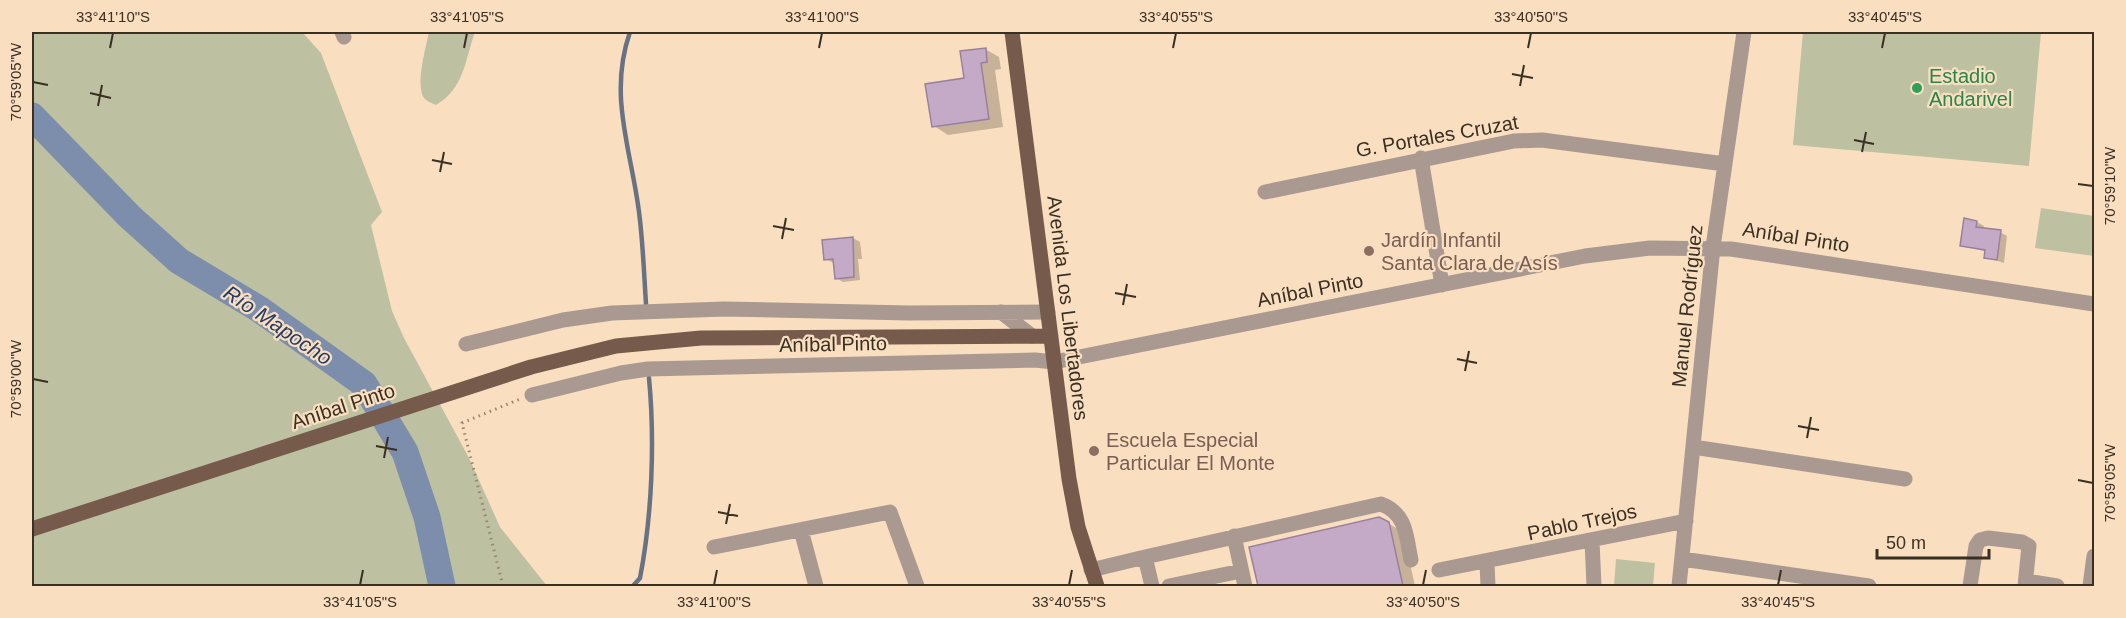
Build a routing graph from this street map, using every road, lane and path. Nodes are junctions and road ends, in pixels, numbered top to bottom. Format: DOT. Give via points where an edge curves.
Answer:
graph roads {
  1 [pos="1012,32"];
  2 [pos="1744,32"];
  3 [pos="1421,158"];
  4 [pos="1725,164"];
  5 [pos="1265,192"];
  6 [pos="1713,247"];
  7 [pos="1442,285"];
  8 [pos="2094,304"];
  9 [pos="1001,312"];
  10 [pos="1048,312"];
  11 [pos="1032,336"];
  12 [pos="1051,336"];
  13 [pos="466,344"];
  14 [pos="1054,362"];
  15 [pos="532,395"];
  16 [pos="1693,447"];
  17 [pos="1905,479"];
  18 [pos="1686,521"];
  19 [pos="32,529"];
  20 [pos="801,530"];
  21 [pos="1234,536"];
  22 [pos="1592,541"];
  23 [pos="714,547"];
  24 [pos="2094,556"];
  25 [pos="1145,557"];
  26 [pos="1682,559"];
  27 [pos="1411,560"];
  28 [pos="1487,563"];
  29 [pos="1091,570"];
  30 [pos="1439,570"];
  31 [pos="1241,571"];
  32 [pos="2025,584"];
  33 [pos="2092,585"];
  34 [pos="503,586"];
  35 [pos="816,586"];
  36 [pos="917,586"];
  37 [pos="1097,586"];
  38 [pos="1152,586"];
  39 [pos="1169,586"];
  40 [pos="1245,586"];
  41 [pos="1488,586"];
  42 [pos="1594,586"];
  43 [pos="1679,586"];
  44 [pos="1869,586"];
  45 [pos="1971,586"];
  46 [pos="2057,586"];
  1 -- 10 [label="main road, Avenida Los Libertadores"];
  2 -- 4 [label="street, Manuel Rodríguez"];
  3 -- 4 [label="street, G. Portales Cruzat" via="1535,140"];
  3 -- 5 [label="street, G. Portales Cruzat"];
  3 -- 7 [label="street"];
  4 -- 6 [label="street, Manuel Rodríguez"];
  6 -- 7 [label="street, Aníbal Pinto" via="1607,252"];
  6 -- 8 [label="street, Aníbal Pinto"];
  6 -- 16 [label="street, Manuel Rodríguez"];
  7 -- 14 [label="street, Aníbal Pinto"];
  9 -- 10 [label="street, Aníbal Pinto"];
  9 -- 11 [label="street"];
  9 -- 13 [label="street, Aníbal Pinto" via="724,309 612,313 563,320"];
  10 -- 12 [label="main road, Avenida Los Libertadores"];
  11 -- 12 [label="main road, Aníbal Pinto"];
  11 -- 19 [label="main road, Aníbal Pinto" via="740,337 652,341 581,353"];
  12 -- 14 [label="main road, Avenida Los Libertadores"];
  14 -- 15 [label="street, Aníbal Pinto" via="648,369"];
  14 -- 29 [label="main road, Avenida Los Libertadores" via="1073,503"];
  15 -- 34 [label="path" via="462,423"];
  16 -- 17 [label="street"];
  16 -- 18 [label="street, Manuel Rodríguez"];
  18 -- 22 [label="street, Pablo Trejos"];
  18 -- 26 [label="street, Manuel Rodríguez"];
  20 -- 23 [label="street"];
  20 -- 35 [label="street"];
  20 -- 36 [label="street" via="890,512"];
  21 -- 25 [label="street"];
  21 -- 27 [label="street" via="1381,504 1403,519"];
  21 -- 31 [label="street"];
  22 -- 28 [label="street, Pablo Trejos"];
  22 -- 42 [label="street"];
  24 -- 33 [label="street"];
  25 -- 29 [label="street"];
  25 -- 38 [label="street"];
  26 -- 43 [label="street, Manuel Rodríguez"];
  26 -- 44 [label="street"];
  28 -- 30 [label="street, Pablo Trejos"];
  28 -- 41 [label="street"];
  29 -- 37 [label="main road, Avenida Los Libertadores"];
  31 -- 39 [label="street"];
  31 -- 40 [label="street"];
  32 -- 45 [label="street" via="2031,554 2028,544 1984,538 1976,546"];
  32 -- 46 [label="street"];
}
